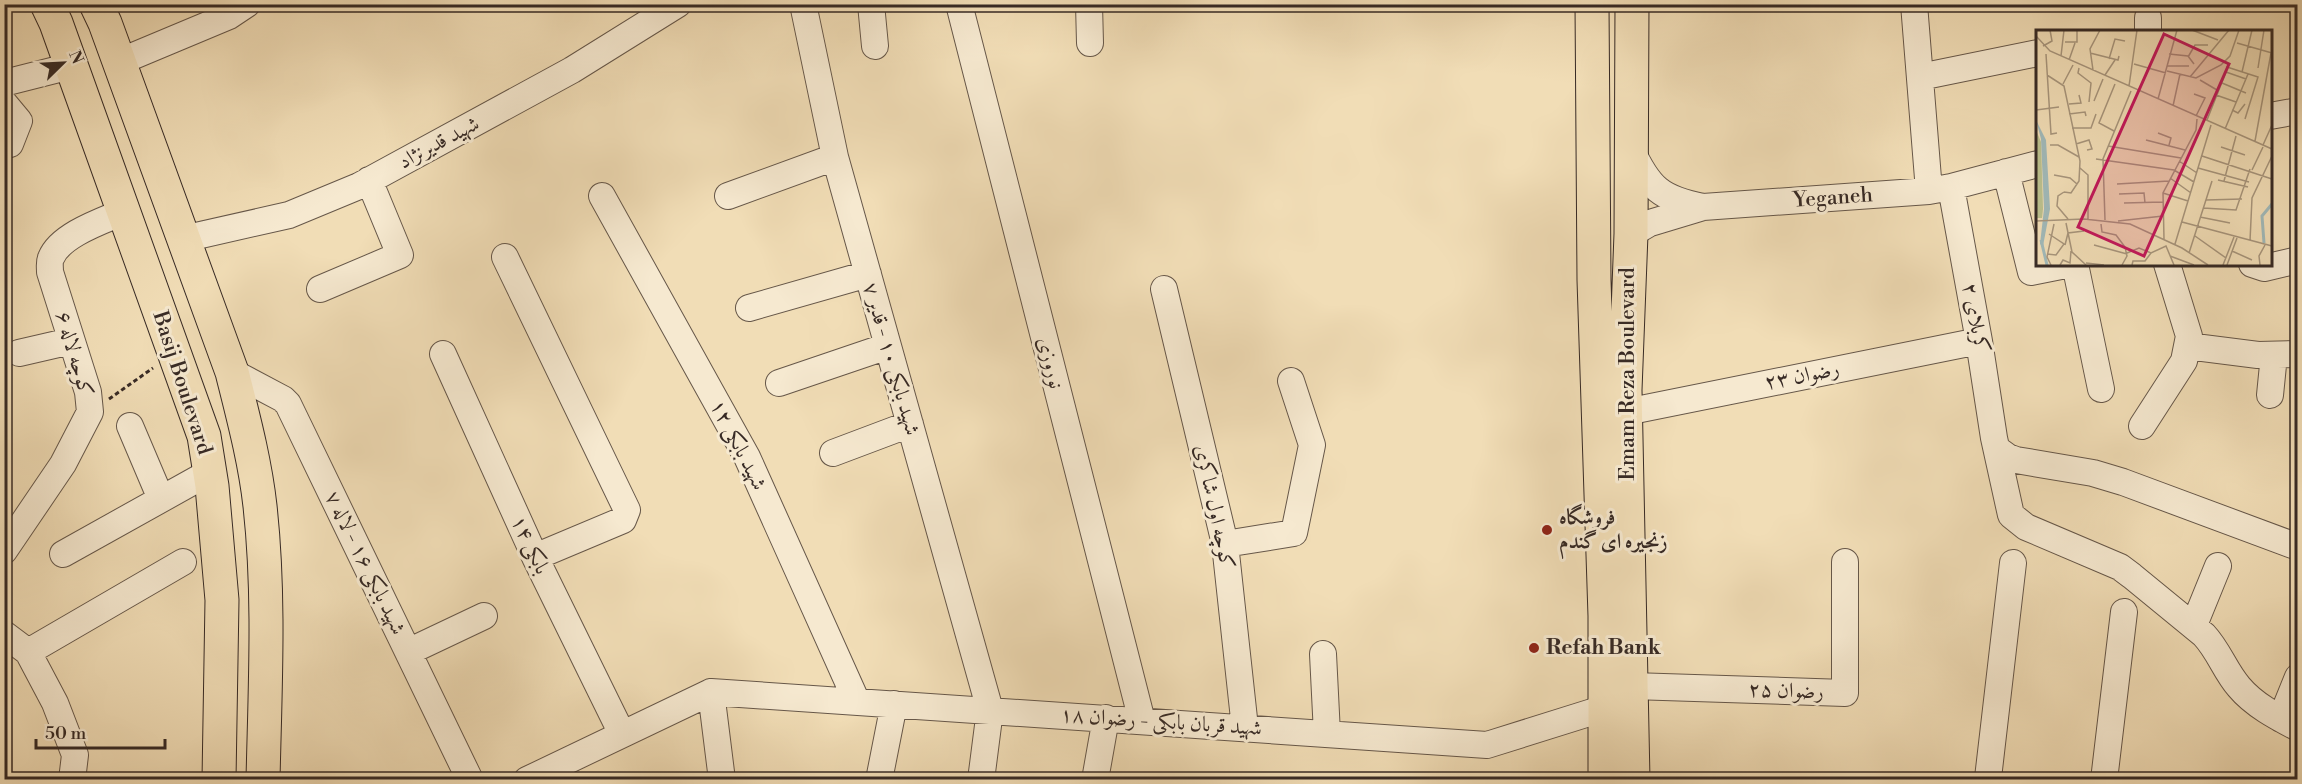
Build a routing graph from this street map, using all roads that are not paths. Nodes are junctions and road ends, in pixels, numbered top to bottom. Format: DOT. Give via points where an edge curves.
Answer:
graph roads {
  1 [pos="46,4"];
  2 [pos="96,4"];
  3 [pos="247,4"];
  4 [pos="678,4"];
  5 [pos="803,4"];
  6 [pos="871,4"];
  7 [pos="959,4"];
  8 [pos="1089,4"];
  9 [pos="1592,4"];
  10 [pos="1632,4"];
  11 [pos="1914,4"];
  12 [pos="1090,43"];
  13 [pos="875,46"];
  14 [pos="2036,53"];
  15 [pos="118,62"];
  16 [pos="71,66"];
  17 [pos="1593,71"];
  18 [pos="1631,72"];
  19 [pos="1920,77"];
  20 [pos="4,83"];
  21 [pos="4,103"];
  22 [pos="2298,111"];
  23 [pos="2272,116"];
  24 [pos="4,146"];
  25 [pos="1630,147"];
  26 [pos="835,157"];
  27 [pos="2036,164"];
  28 [pos="2006,172"];
  29 [pos="369,180"];
  30 [pos="1940,189"];
  31 [pos="602,196"];
  32 [pos="728,196"];
  33 [pos="1703,207"];
  34 [pos="123,212"];
  35 [pos="183,238"];
  36 [pos="1630,245"];
  37 [pos="505,258"];
  38 [pos="1594,258"];
  39 [pos="2298,260"];
  40 [pos="2062,266"];
  41 [pos="2073,266"];
  42 [pos="2168,266"];
  43 [pos="2258,266"];
  44 [pos="868,274"];
  45 [pos="320,289"];
  46 [pos="1164,289"];
  47 [pos="749,308"];
  48 [pos="71,341"];
  49 [pos="1979,341"];
  50 [pos="888,346"];
  51 [pos="2187,346"];
  52 [pos="19,353"];
  53 [pos="443,354"];
  54 [pos="2286,355"];
  55 [pos="232,372"];
  56 [pos="1291,381"];
  57 [pos="780,383"];
  58 [pos="2101,388"];
  59 [pos="2270,395"];
  60 [pos="1626,412"];
  61 [pos="910,424"];
  62 [pos="130,426"];
  63 [pos="2142,426"];
  64 [pos="1997,449"];
  65 [pos="833,453"];
  66 [pos="210,472"];
  67 [pos="161,499"];
  68 [pos="1225,544"];
  69 [pos="2298,547"];
  70 [pos="4,551"];
  71 [pos="63,554"];
  72 [pos="535,557"];
  73 [pos="183,562"];
  74 [pos="1845,562"];
  75 [pos="2013,563"];
  76 [pos="2218,566"];
  77 [pos="268,604"];
  78 [pos="221,606"];
  79 [pos="2124,612"];
  80 [pos="484,616"];
  81 [pos="2194,625"];
  82 [pos="4,634"];
  83 [pos="28,652"];
  84 [pos="408,652"];
  85 [pos="1323,654"];
  86 [pos="2298,677"];
  87 [pos="1632,686"];
  88 [pos="711,692"];
  89 [pos="857,702"];
  90 [pos="894,704"];
  91 [pos="1605,708"];
  92 [pos="990,710"];
  93 [pos="1106,718"];
  94 [pos="1142,721"];
  95 [pos="2289,724"];
  96 [pos="1245,728"];
  97 [pos="622,734"];
  98 [pos="1327,734"];
  99 [pos="1987,779"];
  100 [pos="72,780"];
  101 [pos="219,780"];
  102 [pos="263,780"];
  103 [pos="470,780"];
  104 [pos="527,780"];
  105 [pos="722,780"];
  106 [pos="879,780"];
  107 [pos="981,780"];
  108 [pos="1095,780"];
  109 [pos="1605,780"];
  110 [pos="1634,780"];
  111 [pos="2104,780"];
  1 -- 16 [label="main road, Basij Boulevard"];
  2 -- 15 [label="main road"];
  3 -- 15 [label="street" via="229,16"];
  4 -- 29 [label="street, شهید قدیرنژاد" via="572,70"];
  5 -- 26 [label="street, شهید بابکی ۱۰ - قدیر ۷"];
  6 -- 13 [label="street"];
  7 -- 94 [label="street, نوروزی"];
  8 -- 12 [label="street"];
  9 -- 17 [label="main road, Emam Reza Boulevard"];
  10 -- 18 [label="main road, Emam Reza Boulevard"];
  11 -- 19 [label="street, کربلای ۲"];
  14 -- 19 [label="street"];
  15 -- 35 [label="main road"];
  16 -- 20 [label="street"];
  16 -- 34 [label="main road, Basij Boulevard"];
  17 -- 18 [label="main road"];
  17 -- 38 [label="main road, Emam Reza Boulevard"];
  18 -- 25 [label="main road, Emam Reza Boulevard"];
  19 -- 30 [label="street, کربلای ۲"];
  21 -- 24 [label="street" via="19,121 10,144"];
  22 -- 23 [label="street"];
  25 -- 33 [label="street" via="1640,168 1662,194"];
  25 -- 36 [label="main road, Emam Reza Boulevard"];
  26 -- 32 [label="street"];
  26 -- 44 [label="street, شهید بابکی ۱۰ - قدیر ۷"];
  27 -- 28 [label="street, Yeganeh"];
  28 -- 30 [label="street, Yeganeh"];
  28 -- 40 [label="street" via="2031,272"];
  29 -- 35 [label="street, شهید قدیرنژاد" via="289,215"];
  29 -- 45 [label="street" via="400,255"];
  30 -- 33 [label="street, Yeganeh"];
  30 -- 49 [label="street, کربلای ۲"];
  31 -- 89 [label="street, شهید بابکی ۱۲" via="747,457"];
  33 -- 36 [label="street, Yeganeh" via="1650,223"];
  34 -- 48 [label="street, کوچه لاله ۶" via="58,246 50,259 50,272"];
  34 -- 66 [label="main road, Basij Boulevard" via="204,435"];
  35 -- 55 [label="main road"];
  36 -- 38 [label="main road"];
  36 -- 60 [label="main road, Emam Reza Boulevard"];
  37 -- 72 [label="street" via="627,510 623,520"];
  38 -- 91 [label="main road, Emam Reza Boulevard"];
  39 -- 43 [label="street"];
  41 -- 58 [label="street"];
  42 -- 51 [label="street" via="2189,336"];
  44 -- 47 [label="street"];
  44 -- 50 [label="street, شهید بابکی ۱۰ - قدیر ۷"];
  46 -- 68 [label="street, کوچه اول شاکری"];
  48 -- 52 [label="street"];
  48 -- 70 [label="street, کوچه لاله ۶" via="88,392 90,412 63,464"];
  49 -- 60 [label="street, رضوان ۲۳"];
  49 -- 64 [label="street, کربلای ۲"];
  50 -- 57 [label="street"];
  50 -- 61 [label="street, شهید بابکی ۱۰ - قدیر ۷"];
  51 -- 54 [label="street"];
  51 -- 63 [label="street" via="2184,362"];
  53 -- 72 [label="street, بابکی ۱۴"];
  54 -- 59 [label="street"];
  55 -- 77 [label="main road" via="260,504"];
  55 -- 84 [label="street, شهید بابکی ۱۶ - لاله ۷" via="288,404"];
  56 -- 68 [label="street" via="1312,445 1294,533"];
  60 -- 87 [label="main road, Emam Reza Boulevard"];
  61 -- 65 [label="street"];
  61 -- 92 [label="street, شهید بابکی ۱۰ - قدیر ۷"];
  62 -- 67 [label="street"];
  64 -- 69 [label="street" via="2016,460 2123,482"];
  64 -- 81 [label="street, کربلای ۲" via="2011,515 2026,527 2120,567"];
  66 -- 67 [label="street"];
  66 -- 78 [label="main road, Basij Boulevard"];
  67 -- 71 [label="street"];
  68 -- 96 [label="street, کوچه اول شاکری"];
  72 -- 97 [label="street, بابکی ۱۴"];
  73 -- 83 [label="street"];
  74 -- 87 [label="street, رضوان ۲۵" via="1845,693"];
  75 -- 99 [label="street"];
  76 -- 81 [label="street"];
  77 -- 78 [label="main road"];
  77 -- 102 [label="main road"];
  78 -- 101 [label="main road, Basij Boulevard"];
  79 -- 111 [label="street"];
  80 -- 84 [label="street"];
  81 -- 95 [label="street" via="2214,645 2238,686 2252,701"];
  82 -- 83 [label="street"];
  83 -- 100 [label="street" via="56,703 75,755"];
  84 -- 103 [label="street, شهید بابکی ۱۶ - لاله ۷"];
  85 -- 98 [label="street"];
  86 -- 95 [label="street"];
  87 -- 110 [label="main road, Emam Reza Boulevard"];
  88 -- 89 [label="street, شهید قربان بابکی - رضوان ۱۸"];
  88 -- 97 [label="street"];
  88 -- 105 [label="street"];
  89 -- 90 [label="street, شهید قربان بابکی - رضوان ۱۸"];
  90 -- 92 [label="street, شهید قربان بابکی - رضوان ۱۸"];
  90 -- 106 [label="street"];
  91 -- 98 [label="street, شهید قربان بابکی - رضوان ۱۸" via="1487,745"];
  91 -- 109 [label="main road, Emam Reza Boulevard"];
  92 -- 93 [label="street, شهید قربان بابکی - رضوان ۱۸"];
  92 -- 107 [label="street"];
  93 -- 94 [label="street, شهید قربان بابکی - رضوان ۱۸"];
  93 -- 108 [label="street"];
  94 -- 96 [label="street, شهید قربان بابکی - رضوان ۱۸"];
  96 -- 98 [label="street, شهید قربان بابکی - رضوان ۱۸"];
  97 -- 104 [label="street"];
}
